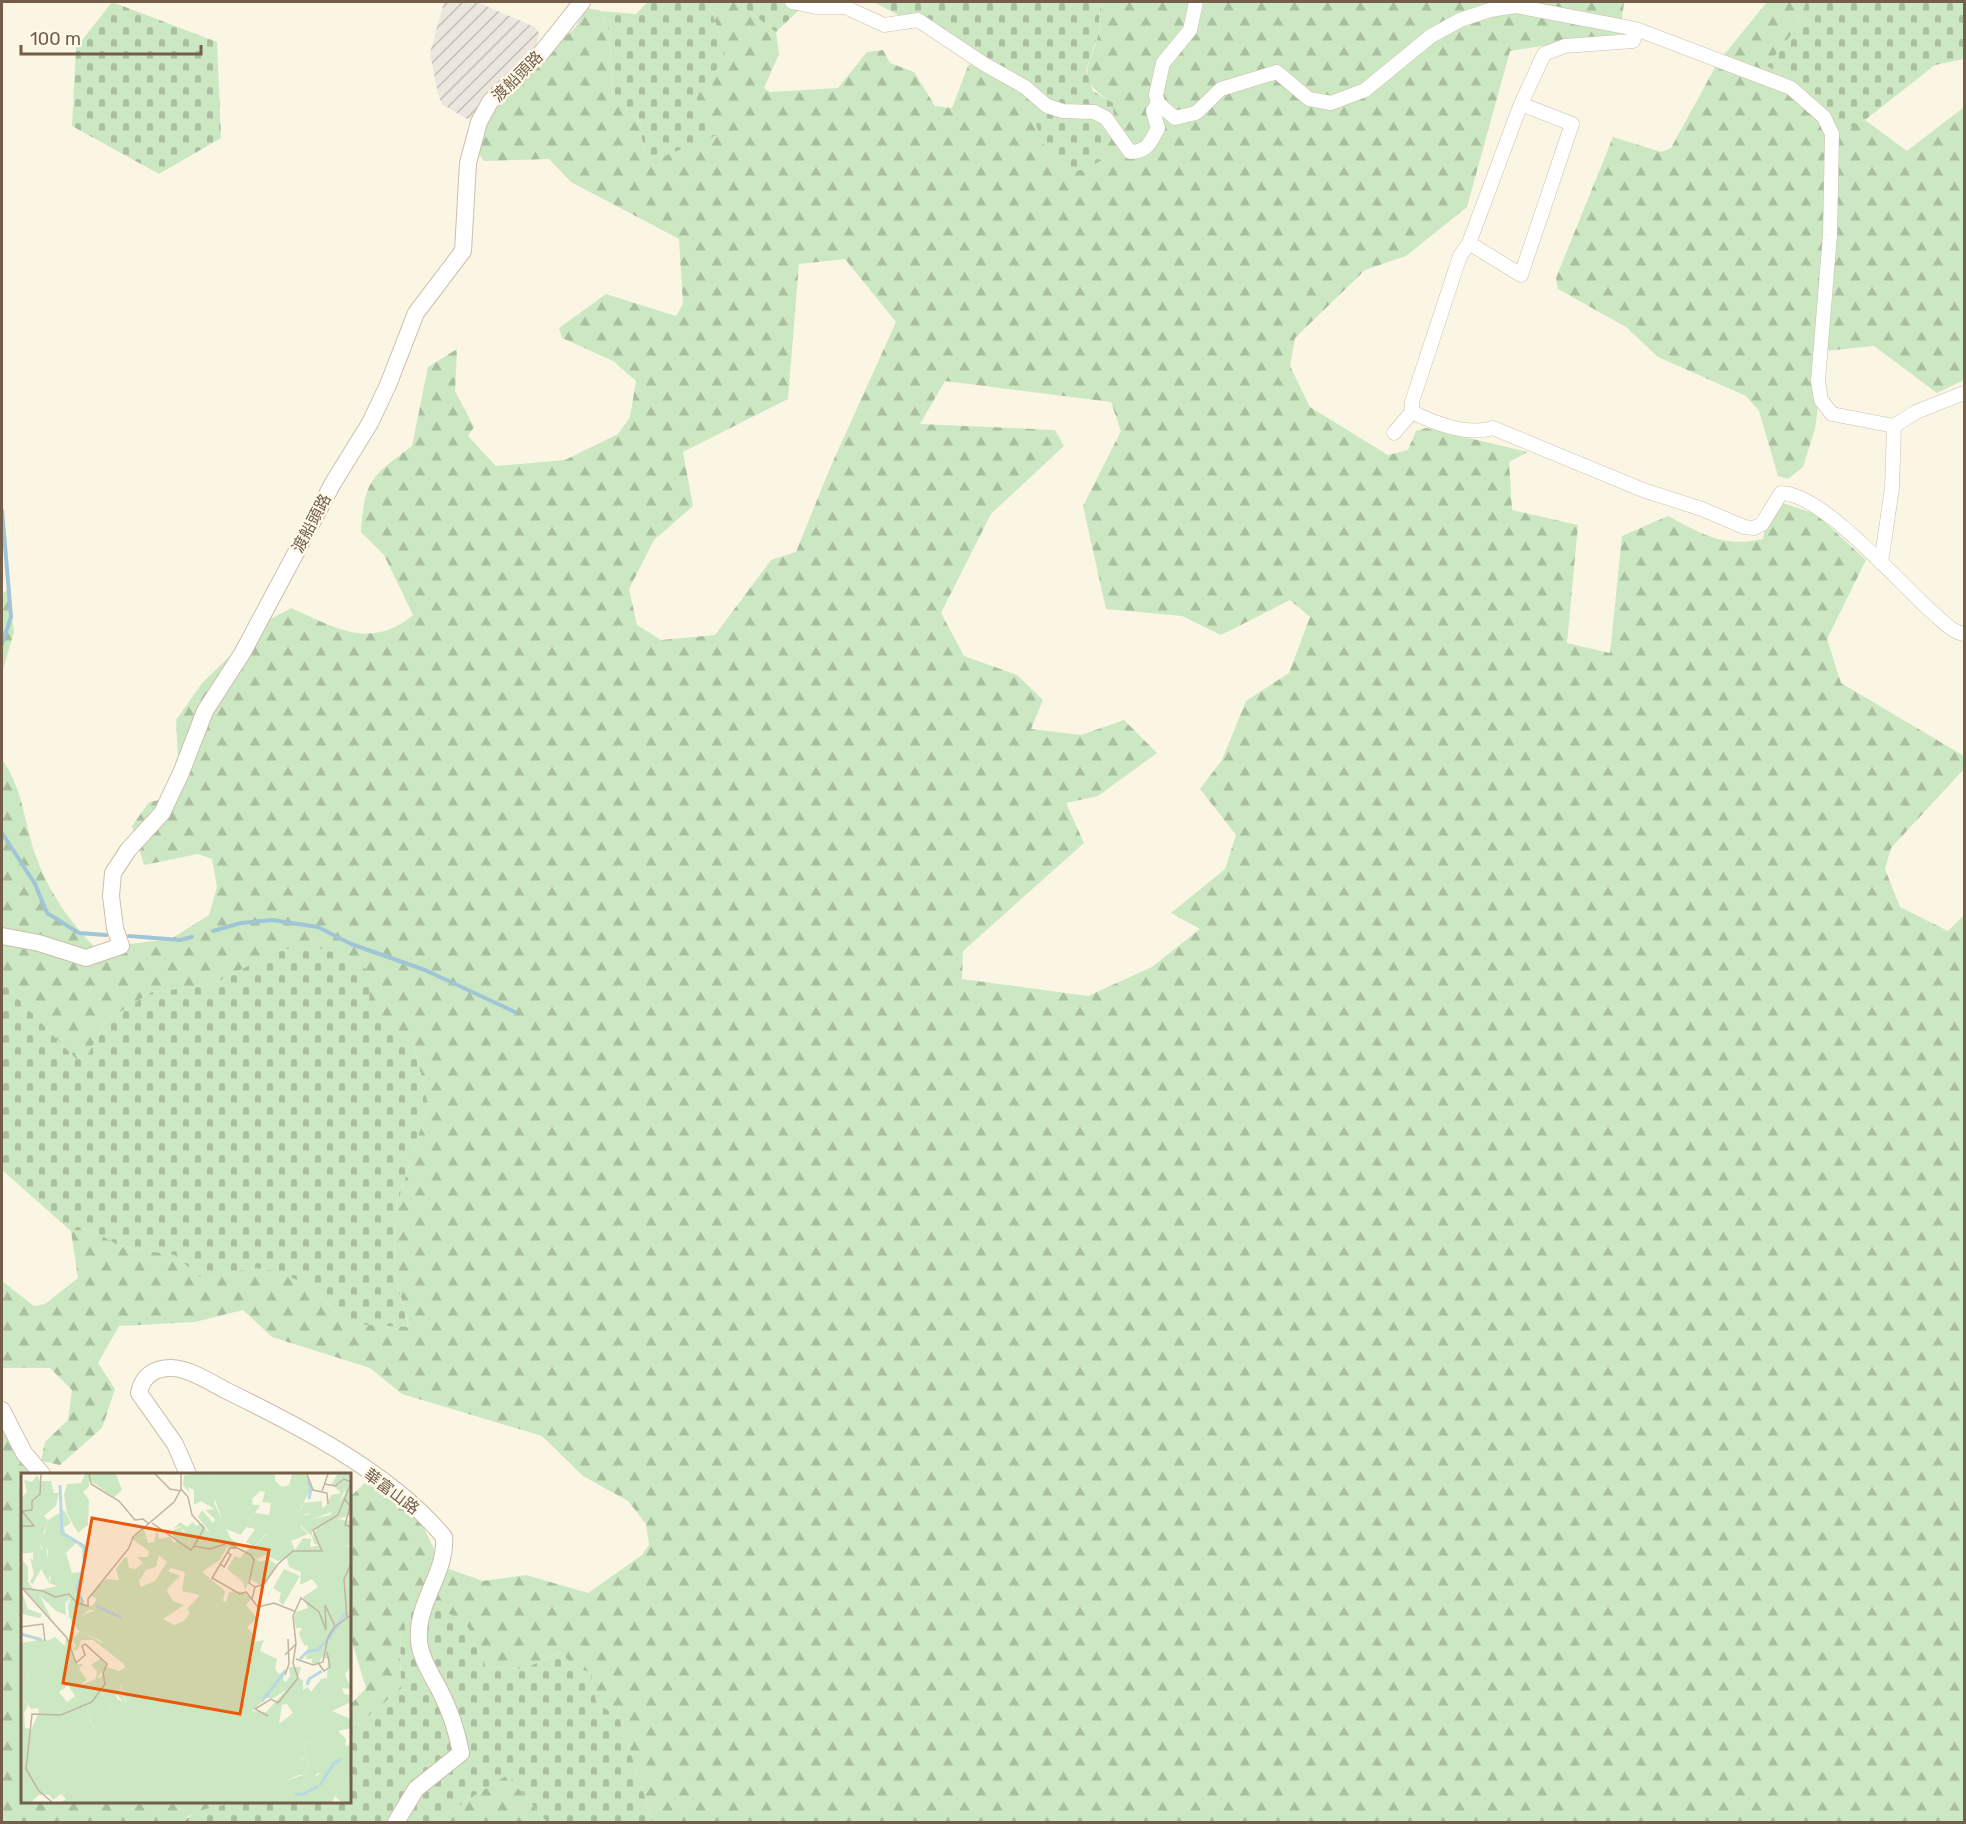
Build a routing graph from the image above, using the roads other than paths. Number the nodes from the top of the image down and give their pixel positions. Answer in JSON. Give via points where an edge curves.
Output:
{"nodes":[{"id":1,"x":582,"y":2,"type":"edge"},
{"id":2,"x":792,"y":2,"type":"edge"},
{"id":3,"x":1196,"y":2,"type":"edge"},
{"id":4,"x":1636,"y":29,"type":"junction"},
{"id":5,"x":1158,"y":103,"type":"junction"},
{"id":6,"x":1521,"y":104,"type":"junction"},
{"id":7,"x":1469,"y":243,"type":"junction"},
{"id":8,"x":1965,"y":393,"type":"edge"},
{"id":9,"x":1412,"y":412,"type":"junction"},
{"id":10,"x":1894,"y":426,"type":"junction"},
{"id":11,"x":1394,"y":433,"type":"dead end"},
{"id":12,"x":1881,"y":563,"type":"junction"},
{"id":13,"x":1965,"y":634,"type":"edge"},
{"id":14,"x":2,"y":936,"type":"edge"},
{"id":15,"x":2,"y":1410,"type":"edge"},
{"id":16,"x":41,"y":1473,"type":"edge"},
{"id":17,"x":188,"y":1473,"type":"edge"},
{"id":18,"x":396,"y":1822,"type":"edge"}],
"edges":[{"from":1,"to":14,"type":"street","name":"渡船頭路","via":[[542,52],[490,102],[479,122],[468,163],[463,251],[416,314],[370,423],[333,483],[243,652],[205,711],[162,813],[113,873],[111,896],[121,946],[86,958]]},
{"from":2,"to":5,"type":"street","via":[[845,7],[884,25],[918,20],[1025,87],[1047,106],[1094,112],[1106,118],[1130,152],[1148,147],[1158,128],[1153,111]]},
{"from":3,"to":5,"type":"street","via":[[1190,30],[1163,63]]},
{"from":4,"to":5,"type":"street","via":[[1516,6],[1490,10],[1431,36],[1365,90],[1331,103],[1310,99],[1277,72],[1221,88],[1196,113],[1186,117],[1175,118]]},
{"from":4,"to":6,"type":"street","via":[[1633,41],[1564,46],[1544,54]]},
{"from":4,"to":10,"type":"street","via":[[1791,88],[1824,117],[1832,135],[1830,235],[1818,381],[1821,400],[1832,414]]},
{"from":6,"to":7,"type":"street"},
{"from":6,"to":7,"type":"street","via":[[1572,123],[1521,275]]},
{"from":7,"to":9,"type":"street","via":[[1461,256]]},
{"from":8,"to":10,"type":"street","via":[[1916,412]]},
{"from":9,"to":11,"type":"street"},
{"from":9,"to":12,"type":"street","via":[[1429,421],[1477,433],[1493,428],[1744,527],[1762,524],[1781,493],[1798,495],[1848,530]]},
{"from":10,"to":12,"type":"street","via":[[1892,488]]},
{"from":12,"to":13,"type":"street","via":[[1948,626]]},
{"from":15,"to":16,"type":"street","via":[[24,1453]]},
{"from":17,"to":18,"type":"street","name":"華富山路","via":[[175,1444],[139,1393],[141,1382],[149,1373],[171,1367],[270,1412],[351,1460],[407,1499],[444,1537],[446,1553],[421,1613],[418,1640],[457,1733],[461,1753],[416,1789]]}]}
